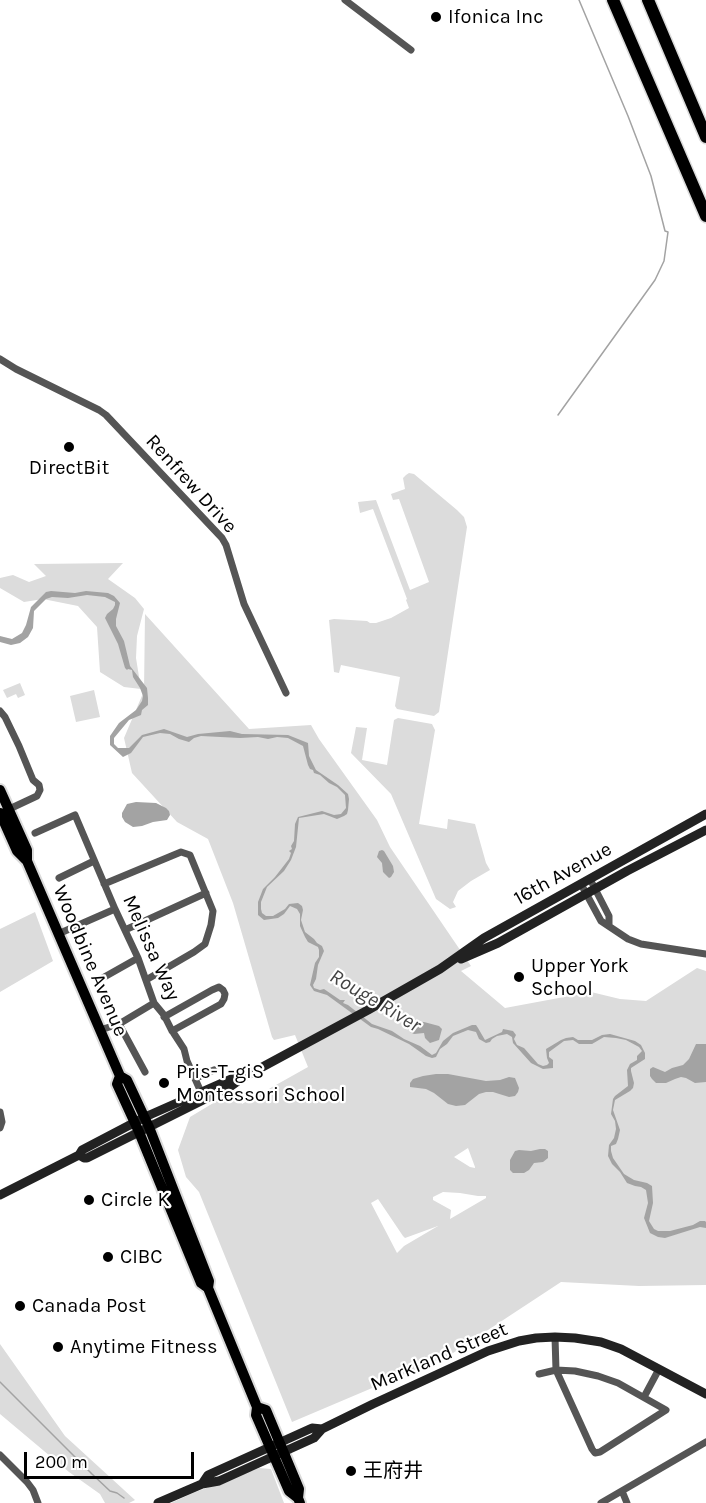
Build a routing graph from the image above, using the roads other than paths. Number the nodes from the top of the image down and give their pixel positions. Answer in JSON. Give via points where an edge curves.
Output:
{"nodes":[{"id":1,"x":345,"y":0,"type":"edge"},
{"id":2,"x":613,"y":0,"type":"edge"},
{"id":3,"x":648,"y":0,"type":"edge"},
{"id":4,"x":411,"y":50,"type":"dead end"},
{"id":5,"x":706,"y":137,"type":"edge"},
{"id":6,"x":706,"y":216,"type":"edge"},
{"id":7,"x":0,"y":359,"type":"edge"},
{"id":8,"x":286,"y":693,"type":"dead end"},
{"id":9,"x":0,"y":711,"type":"edge"},
{"id":10,"x":0,"y":790,"type":"edge"},
{"id":11,"x":3,"y":812,"type":"edge"},
{"id":12,"x":706,"y":814,"type":"edge"},
{"id":13,"x":706,"y":830,"type":"edge"},
{"id":14,"x":35,"y":832,"type":"dead end"},
{"id":15,"x":94,"y":861,"type":"junction"},
{"id":16,"x":59,"y":878,"type":"dead end"},
{"id":17,"x":586,"y":882,"type":"junction"},
{"id":18,"x":104,"y":884,"type":"junction"},
{"id":19,"x":591,"y":891,"type":"junction"},
{"id":20,"x":206,"y":893,"type":"junction"},
{"id":21,"x":115,"y":909,"type":"junction"},
{"id":22,"x":125,"y":930,"type":"junction"},
{"id":23,"x":58,"y":934,"type":"junction"},
{"id":24,"x":706,"y":954,"type":"edge"},
{"id":25,"x":138,"y":958,"type":"junction"},
{"id":26,"x":440,"y":969,"type":"junction"},
{"id":27,"x":99,"y":980,"type":"dead end"},
{"id":28,"x":147,"y":980,"type":"junction"},
{"id":29,"x":154,"y":1003,"type":"junction"},
{"id":30,"x":164,"y":1017,"type":"junction"},
{"id":31,"x":119,"y":1024,"type":"junction"},
{"id":32,"x":100,"y":1030,"type":"junction"},
{"id":33,"x":172,"y":1031,"type":"junction"},
{"id":34,"x":214,"y":1070,"type":"dead end"},
{"id":35,"x":145,"y":1072,"type":"dead end"},
{"id":36,"x":196,"y":1078,"type":"junction"},
{"id":37,"x":242,"y":1078,"type":"junction"},
{"id":38,"x":201,"y":1092,"type":"junction"},
{"id":39,"x":0,"y":1112,"type":"edge"},
{"id":40,"x":142,"y":1125,"type":"junction"},
{"id":41,"x":0,"y":1128,"type":"edge"},
{"id":42,"x":0,"y":1195,"type":"edge"},
{"id":43,"x":555,"y":1337,"type":"junction"},
{"id":44,"x":659,"y":1369,"type":"junction"},
{"id":45,"x":556,"y":1370,"type":"junction"},
{"id":46,"x":539,"y":1374,"type":"dead end"},
{"id":47,"x":706,"y":1394,"type":"edge"},
{"id":48,"x":644,"y":1397,"type":"junction"},
{"id":49,"x":706,"y":1442,"type":"edge"},
{"id":50,"x":277,"y":1449,"type":"junction"},
{"id":51,"x":1,"y":1458,"type":"edge"},
{"id":52,"x":622,"y":1491,"type":"junction"},
{"id":53,"x":299,"y":1500,"type":"edge"},
{"id":54,"x":38,"y":1503,"type":"edge"},
{"id":55,"x":158,"y":1503,"type":"edge"},
{"id":56,"x":601,"y":1503,"type":"edge"},
{"id":57,"x":627,"y":1503,"type":"edge"}],
"edges":[{"from":1,"to":4,"type":"street"},
{"from":2,"to":6,"type":"highway"},
{"from":3,"to":5,"type":"highway"},
{"from":7,"to":8,"type":"street","name":"Renfrew Drive","via":[[106,415],[222,538],[244,604]]},
{"from":9,"to":11,"type":"street","via":[[40,790],[37,796]]},
{"from":10,"to":11,"type":"main road","name":"Woodbine Avenue"},
{"from":11,"to":23,"type":"main road","name":"Woodbine Avenue","via":[[27,850],[27,861]]},
{"from":12,"to":17,"type":"main road","name":"16th Avenue"},
{"from":13,"to":19,"type":"main road","name":"16th Avenue"},
{"from":14,"to":15,"type":"street","name":"Melissa Way","via":[[75,814]]},
{"from":15,"to":16,"type":"street"},
{"from":15,"to":18,"type":"street","name":"Melissa Way"},
{"from":17,"to":19,"type":"street"},
{"from":17,"to":26,"type":"main road","name":"16th Avenue","via":[[484,938]]},
{"from":18,"to":20,"type":"street","via":[[181,852],[190,855]]},
{"from":18,"to":21,"type":"street","name":"Melissa Way"},
{"from":19,"to":24,"type":"street","via":[[601,921],[628,939]]},
{"from":19,"to":26,"type":"main road","name":"16th Avenue","via":[[498,943]]},
{"from":20,"to":22,"type":"street"},
{"from":20,"to":28,"type":"street","via":[[213,912],[205,944]]},
{"from":21,"to":22,"type":"street","name":"Melissa Way"},
{"from":21,"to":23,"type":"street"},
{"from":22,"to":25,"type":"street","name":"Melissa Way"},
{"from":23,"to":32,"type":"main road","name":"Woodbine Avenue"},
{"from":25,"to":27,"type":"street"},
{"from":25,"to":28,"type":"street","name":"Melissa Way"},
{"from":26,"to":37,"type":"main road","name":"16th Avenue"},
{"from":28,"to":29,"type":"street","name":"Melissa Way"},
{"from":29,"to":30,"type":"street","name":"Melissa Way"},
{"from":29,"to":31,"type":"street"},
{"from":30,"to":33,"type":"street","name":"Melissa Way"},
{"from":30,"to":33,"type":"street","via":[[212,990],[223,990],[221,1004]]},
{"from":31,"to":32,"type":"street"},
{"from":31,"to":35,"type":"street"},
{"from":32,"to":40,"type":"main road","name":"Woodbine Avenue","via":[[120,1076],[117,1084]]},
{"from":33,"to":36,"type":"street","name":"Melissa Way"},
{"from":34,"to":36,"type":"street"},
{"from":36,"to":38,"type":"street","name":"Melissa Way"},
{"from":37,"to":38,"type":"main road","name":"16th Avenue"},
{"from":37,"to":40,"type":"main road","name":"16th Avenue"},
{"from":38,"to":40,"type":"main road","name":"16th Avenue"},
{"from":39,"to":41,"type":"street"},
{"from":40,"to":42,"type":"main road","name":"16th Avenue","via":[[82,1150]]},
{"from":40,"to":50,"type":"main road","name":"Woodbine Avenue","via":[[209,1281],[208,1288],[257,1407],[256,1415]]},
{"from":43,"to":44,"type":"main road","name":"Markland Street","via":[[601,1342]]},
{"from":43,"to":45,"type":"street"},
{"from":43,"to":50,"type":"main road","name":"Markland Street","via":[[519,1341],[488,1351],[322,1429],[314,1438]]},
{"from":44,"to":47,"type":"main road","name":"Markland Street"},
{"from":44,"to":48,"type":"street"},
{"from":45,"to":46,"type":"street"},
{"from":45,"to":48,"type":"street","via":[[598,1376]]},
{"from":45,"to":48,"type":"street","via":[[595,1453],[666,1410]]},
{"from":49,"to":52,"type":"street"},
{"from":50,"to":53,"type":"main road","name":"Woodbine Avenue","via":[[299,1489]]},
{"from":50,"to":55,"type":"main road","name":"Markland Street","via":[[208,1475],[202,1484]]},
{"from":51,"to":54,"type":"street","via":[[27,1482]]},
{"from":52,"to":56,"type":"street"},
{"from":52,"to":57,"type":"street"}]}
